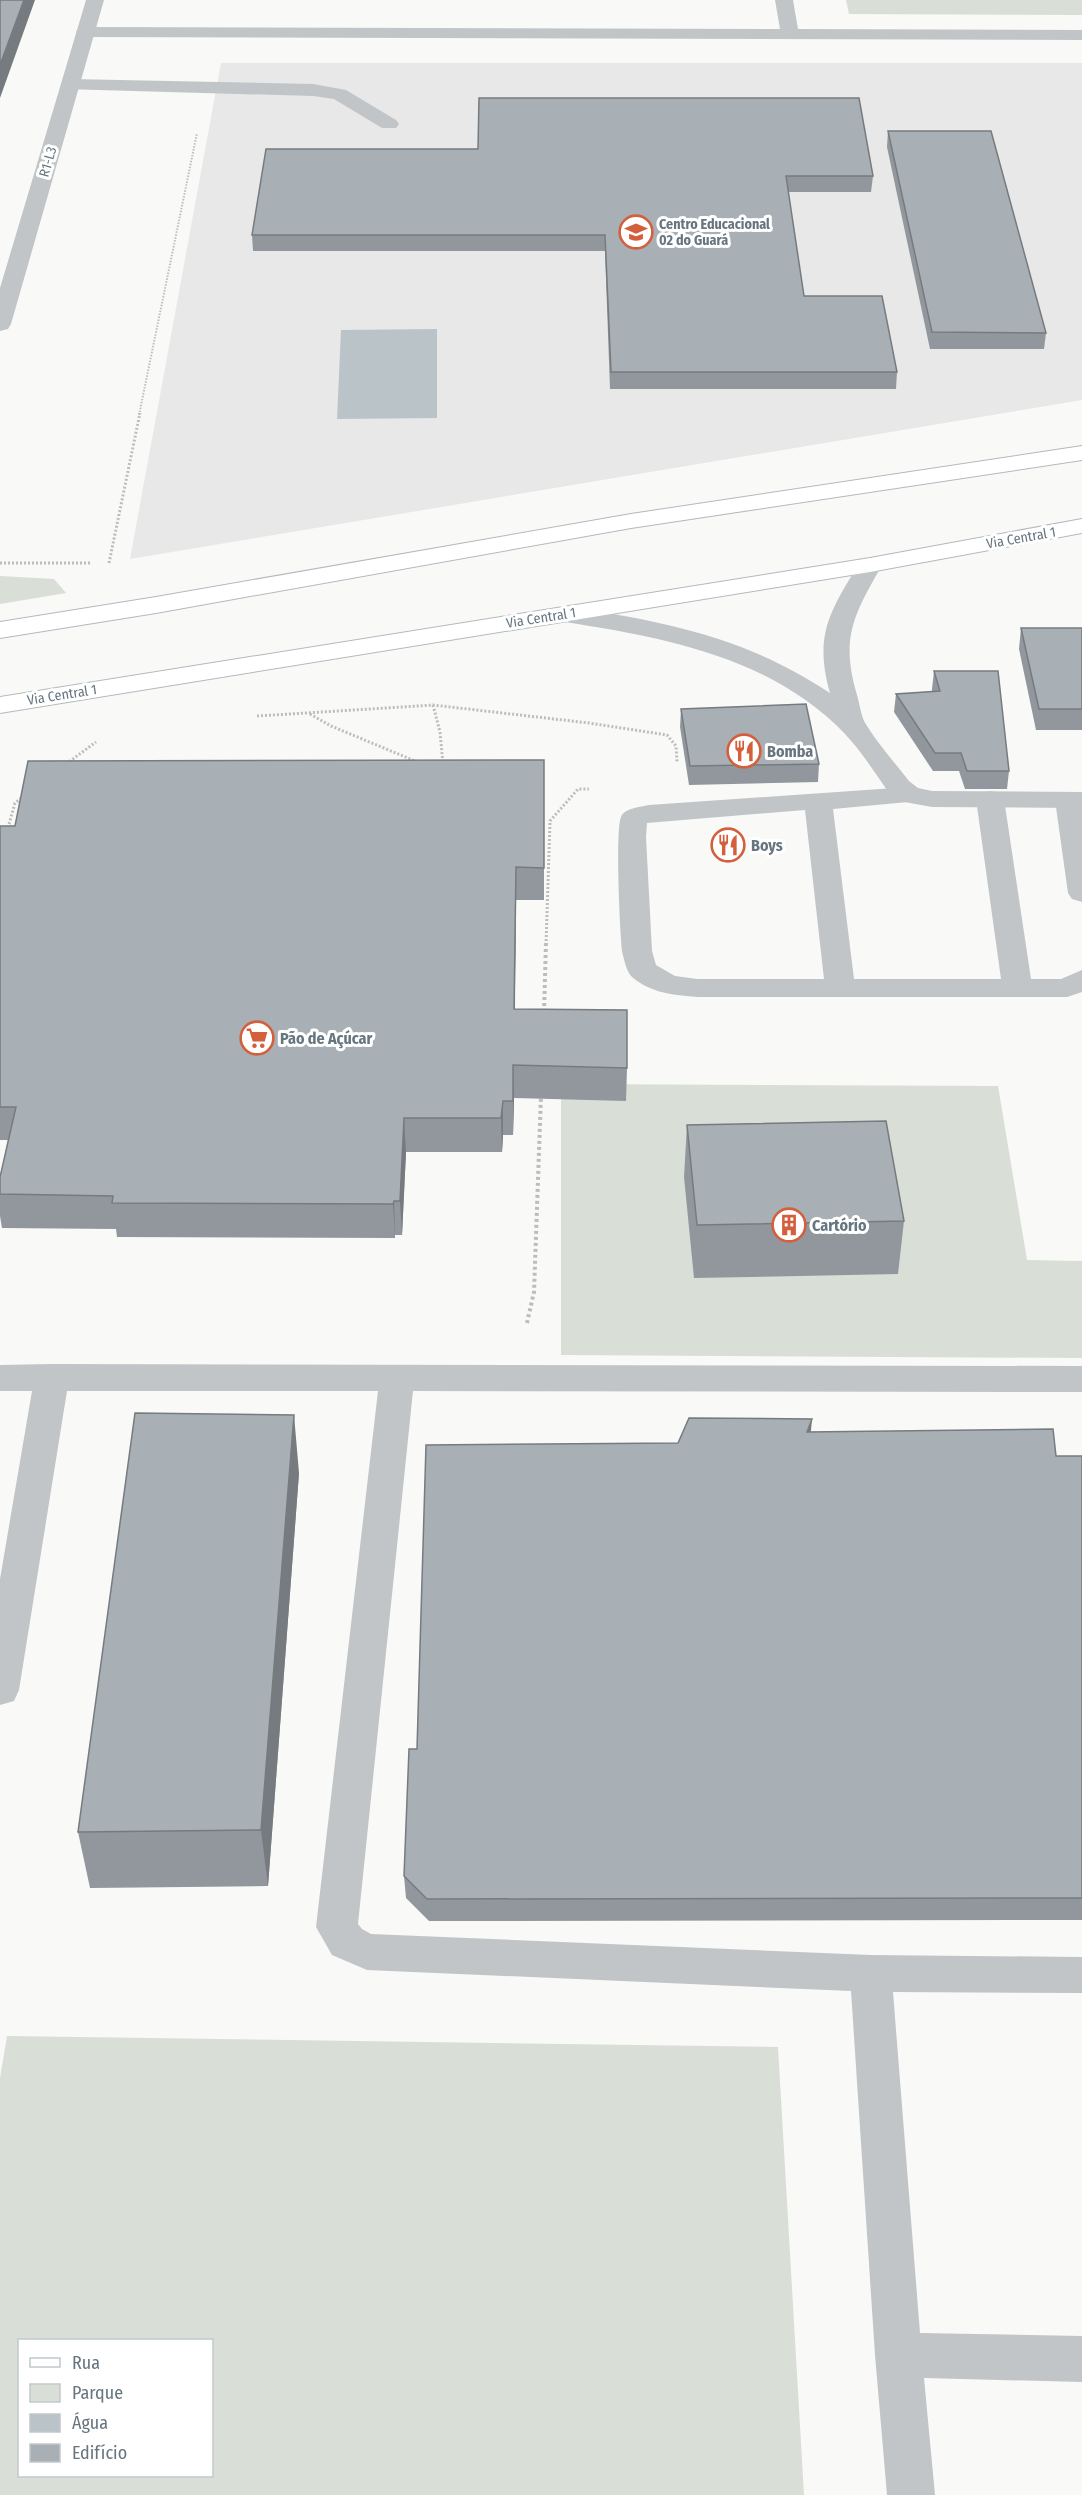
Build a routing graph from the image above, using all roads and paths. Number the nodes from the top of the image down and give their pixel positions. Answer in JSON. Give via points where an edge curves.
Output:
{"nodes":[{"id":1,"x":95,"y":0,"type":"edge"},
{"id":2,"x":784,"y":0,"type":"edge"},
{"id":3,"x":85,"y":32,"type":"junction"},
{"id":4,"x":790,"y":32,"type":"junction"},
{"id":5,"x":1082,"y":35,"type":"edge"},
{"id":6,"x":70,"y":85,"type":"junction"},
{"id":7,"x":207,"y":86,"type":"junction"},
{"id":8,"x":389,"y":124,"type":"dead end"},
{"id":9,"x":0,"y":324,"type":"edge"},
{"id":10,"x":1082,"y":453,"type":"edge"},
{"id":11,"x":1082,"y":526,"type":"edge"},
{"id":12,"x":109,"y":563,"type":"dead end"},
{"id":13,"x":870,"y":566,"type":"junction"},
{"id":14,"x":565,"y":614,"type":"junction"},
{"id":15,"x":0,"y":630,"type":"edge"},
{"id":16,"x":0,"y":705,"type":"edge"},
{"id":17,"x":433,"y":705,"type":"junction"},
{"id":18,"x":309,"y":713,"type":"junction"},
{"id":19,"x":251,"y":717,"type":"dead end"},
{"id":20,"x":853,"y":727,"type":"junction"},
{"id":21,"x":106,"y":739,"type":"dead end"},
{"id":22,"x":425,"y":765,"type":"edge"},
{"id":23,"x":436,"y":768,"type":"edge"},
{"id":24,"x":678,"y":768,"type":"dead end"},
{"id":25,"x":59,"y":769,"type":"edge"},
{"id":26,"x":33,"y":789,"type":"edge"},
{"id":27,"x":598,"y":789,"type":"dead end"},
{"id":28,"x":909,"y":795,"type":"junction"},
{"id":29,"x":990,"y":799,"type":"junction"},
{"id":30,"x":1075,"y":800,"type":"edge"},
{"id":31,"x":818,"y":801,"type":"junction"},
{"id":32,"x":6,"y":836,"type":"edge"},
{"id":33,"x":1082,"y":893,"type":"edge"},
{"id":34,"x":1082,"y":979,"type":"edge"},
{"id":35,"x":840,"y":988,"type":"junction"},
{"id":36,"x":1017,"y":988,"type":"junction"},
{"id":37,"x":543,"y":1021,"type":"edge"},
{"id":38,"x":541,"y":1092,"type":"edge"},
{"id":39,"x":526,"y":1326,"type":"dead end"},
{"id":40,"x":52,"y":1377,"type":"junction"},
{"id":41,"x":397,"y":1377,"type":"junction"},
{"id":42,"x":0,"y":1378,"type":"edge"},
{"id":43,"x":1082,"y":1379,"type":"edge"},
{"id":44,"x":0,"y":1690,"type":"edge"},
{"id":45,"x":871,"y":1973,"type":"junction"},
{"id":46,"x":1082,"y":1975,"type":"edge"},
{"id":47,"x":898,"y":2355,"type":"junction"},
{"id":48,"x":1082,"y":2359,"type":"edge"},
{"id":49,"x":911,"y":2495,"type":"edge"}],
"edges":[{"from":1,"to":3,"type":"street","name":"R1-L3"},
{"from":2,"to":4,"type":"street"},
{"from":3,"to":4,"type":"street"},
{"from":3,"to":6,"type":"street","name":"R1-L3"},
{"from":4,"to":5,"type":"street"},
{"from":6,"to":7,"type":"street"},
{"from":6,"to":9,"type":"street","name":"R1-L3"},
{"from":7,"to":8,"type":"street","via":[[339,94]]},
{"from":7,"to":12,"type":"path"},
{"from":10,"to":15,"type":"main road","via":[[631,521]]},
{"from":11,"to":13,"type":"main road","name":"Via Central 1"},
{"from":13,"to":14,"type":"main road","name":"Via Central 1"},
{"from":13,"to":20,"type":"street","via":[[845,609],[835,646],[836,668]]},
{"from":14,"to":16,"type":"main road","name":"Via Central 1"},
{"from":14,"to":20,"type":"street","via":[[731,649],[806,687]]},
{"from":17,"to":18,"type":"path"},
{"from":17,"to":23,"type":"path","via":[[443,765]]},
{"from":17,"to":24,"type":"path","via":[[667,735],[676,746]]},
{"from":18,"to":19,"type":"path"},
{"from":18,"to":22,"type":"path"},
{"from":20,"to":28,"type":"street","via":[[899,788]]},
{"from":21,"to":25,"type":"path","via":[[95,742]]},
{"from":26,"to":32,"type":"path","via":[[15,803]]},
{"from":27,"to":37,"type":"path","via":[[578,789],[550,820]]},
{"from":28,"to":29,"type":"street"},
{"from":28,"to":31,"type":"street"},
{"from":29,"to":30,"type":"street"},
{"from":29,"to":36,"type":"street"},
{"from":30,"to":33,"type":"street"},
{"from":31,"to":35,"type":"street"},
{"from":31,"to":35,"type":"street","via":[[649,813],[634,818],[637,951],[642,970],[668,985]]},
{"from":34,"to":36,"type":"street","via":[[1067,988]]},
{"from":35,"to":36,"type":"street"},
{"from":38,"to":39,"type":"path","via":[[534,1292]]},
{"from":40,"to":41,"type":"street"},
{"from":40,"to":42,"type":"street"},
{"from":40,"to":44,"type":"street"},
{"from":41,"to":43,"type":"street"},
{"from":41,"to":45,"type":"street","via":[[336,1927],[347,1942],[368,1952]]},
{"from":45,"to":46,"type":"street"},
{"from":45,"to":47,"type":"street"},
{"from":47,"to":48,"type":"street"},
{"from":47,"to":49,"type":"street"}]}
